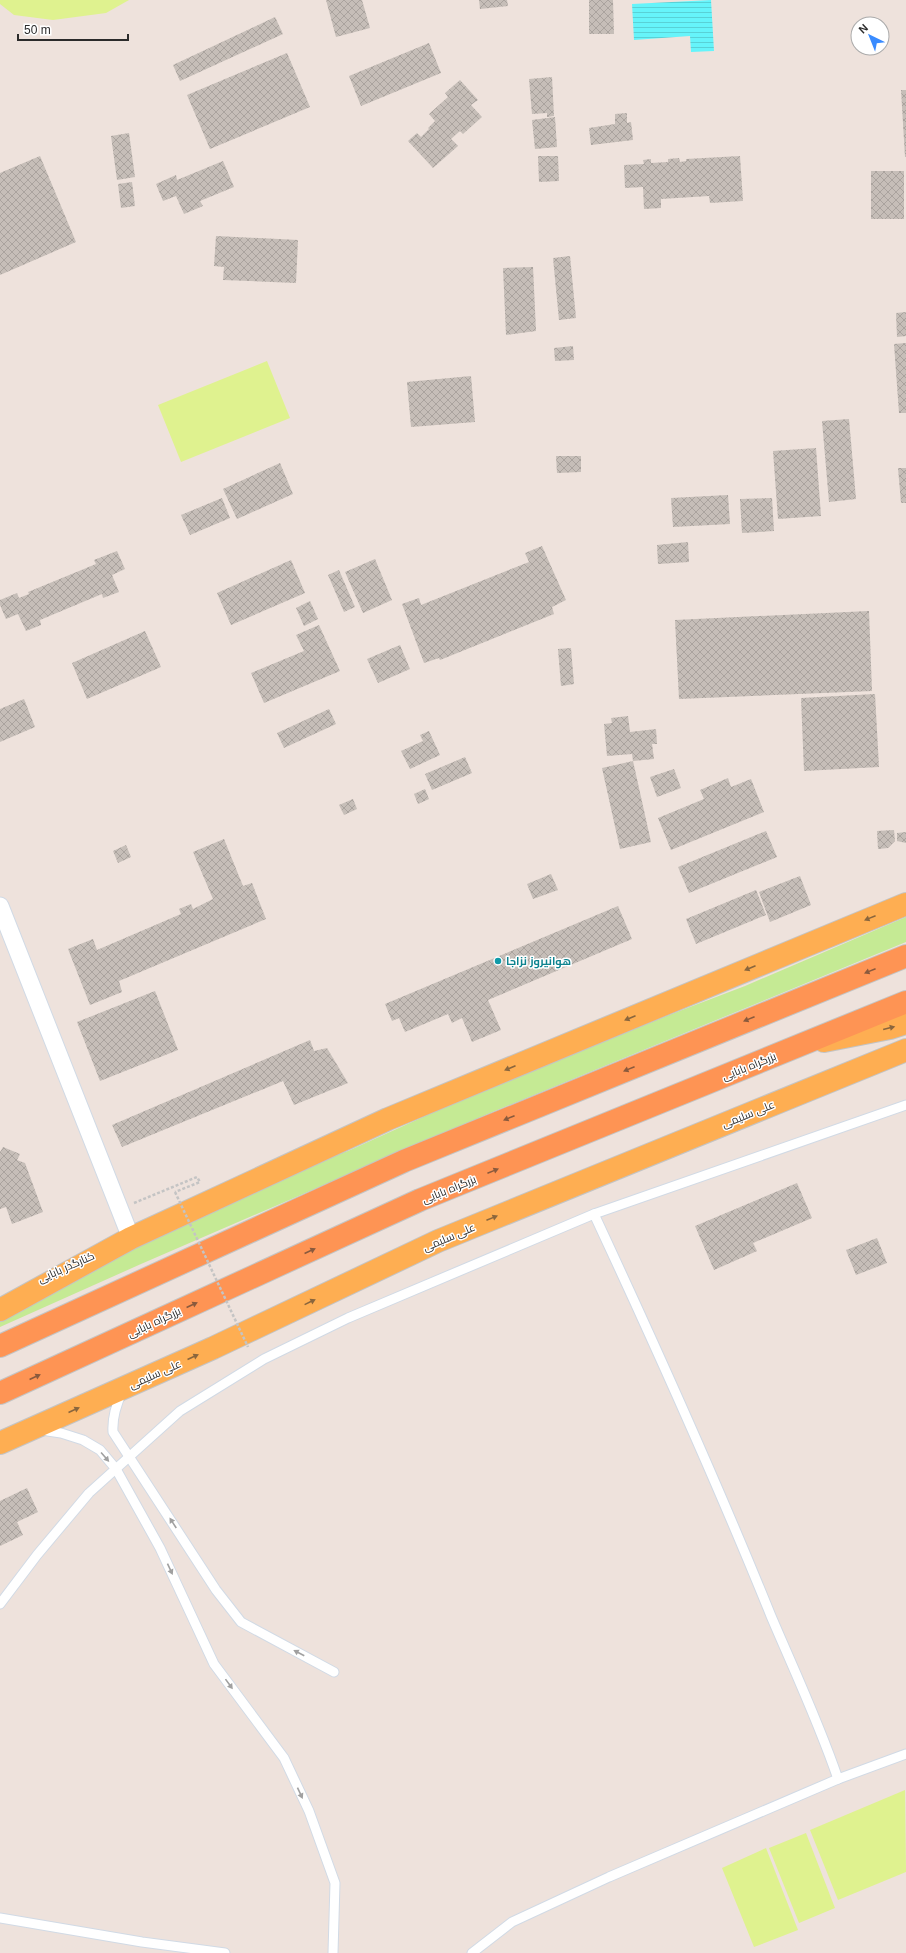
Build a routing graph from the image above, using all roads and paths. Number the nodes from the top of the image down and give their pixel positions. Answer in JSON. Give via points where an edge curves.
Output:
{"nodes":[{"id":1,"x":906,"y":904,"type":"edge"},
{"id":2,"x":0,"y":906,"type":"edge"},
{"id":3,"x":906,"y":956,"type":"edge"},
{"id":4,"x":906,"y":1002,"type":"edge"},
{"id":5,"x":906,"y":1023,"type":"edge"},
{"id":6,"x":796,"y":1047,"type":"junction"},
{"id":7,"x":906,"y":1050,"type":"edge"},
{"id":8,"x":906,"y":1105,"type":"edge"},
{"id":9,"x":120,"y":1209,"type":"junction"},
{"id":10,"x":594,"y":1214,"type":"junction"},
{"id":11,"x":131,"y":1238,"type":"junction"},
{"id":12,"x":0,"y":1296,"type":"edge"},
{"id":13,"x":0,"y":1310,"type":"edge"},
{"id":14,"x":0,"y":1346,"type":"edge"},
{"id":15,"x":248,"y":1347,"type":"dead end"},
{"id":16,"x":124,"y":1388,"type":"junction"},
{"id":17,"x":0,"y":1393,"type":"edge"},
{"id":18,"x":32,"y":1429,"type":"junction"},
{"id":19,"x":0,"y":1443,"type":"edge"},
{"id":20,"x":129,"y":1458,"type":"junction"},
{"id":21,"x":116,"y":1469,"type":"junction"},
{"id":22,"x":0,"y":1604,"type":"edge"},
{"id":23,"x":334,"y":1672,"type":"dead end"},
{"id":24,"x":906,"y":1754,"type":"edge"},
{"id":25,"x":838,"y":1779,"type":"junction"},
{"id":26,"x":0,"y":1918,"type":"edge"},
{"id":27,"x":225,"y":1953,"type":"edge"},
{"id":28,"x":333,"y":1953,"type":"edge"},
{"id":29,"x":472,"y":1953,"type":"edge"}],
"edges":[{"from":1,"to":11,"type":"main road","one_way":true,"via":[[388,1119]]},
{"from":2,"to":9,"type":"street"},
{"from":3,"to":14,"type":"highway","one_way":true,"via":[[404,1161]]},
{"from":4,"to":6,"type":"highway","name":"بزرگراه بابایی"},
{"from":6,"to":5,"type":"main road","one_way":true},
{"from":17,"to":6,"type":"highway","name":"بزرگراه بابایی","one_way":true,"via":[[420,1200]]},
{"from":16,"to":7,"type":"main road","name":"علی سلیمی","one_way":true,"via":[[438,1241]]},
{"from":8,"to":10,"type":"lane"},
{"from":9,"to":11,"type":"street"},
{"from":9,"to":15,"type":"path","bridge":true,"via":[[197,1177],[200,1182],[175,1192]]},
{"from":10,"to":20,"type":"lane","via":[[348,1318],[264,1359],[180,1411]]},
{"from":10,"to":25,"type":"lane","via":[[725,1503],[813,1711]]},
{"from":11,"to":12,"type":"main road","name":"کنارگذر بابایی"},
{"from":11,"to":13,"type":"main road"},
{"from":18,"to":16,"type":"main road","name":"علی سلیمی","one_way":true},
{"from":16,"to":20,"type":"lane","via":[[114,1412],[113,1432]]},
{"from":18,"to":19,"type":"main road","name":"علی سلیمی"},
{"from":18,"to":21,"type":"lane","one_way":true,"via":[[61,1433],[83,1440],[100,1450]]},
{"from":20,"to":21,"type":"lane"},
{"from":23,"to":20,"type":"lane","one_way":true,"via":[[241,1622],[216,1590]]},
{"from":21,"to":22,"type":"lane","via":[[89,1492]]},
{"from":21,"to":28,"type":"lane","one_way":true,"via":[[160,1548],[214,1664],[284,1758],[309,1811],[335,1884]]},
{"from":24,"to":25,"type":"lane"},
{"from":25,"to":29,"type":"lane","via":[[609,1877],[512,1922]]},
{"from":26,"to":27,"type":"lane"}]}
